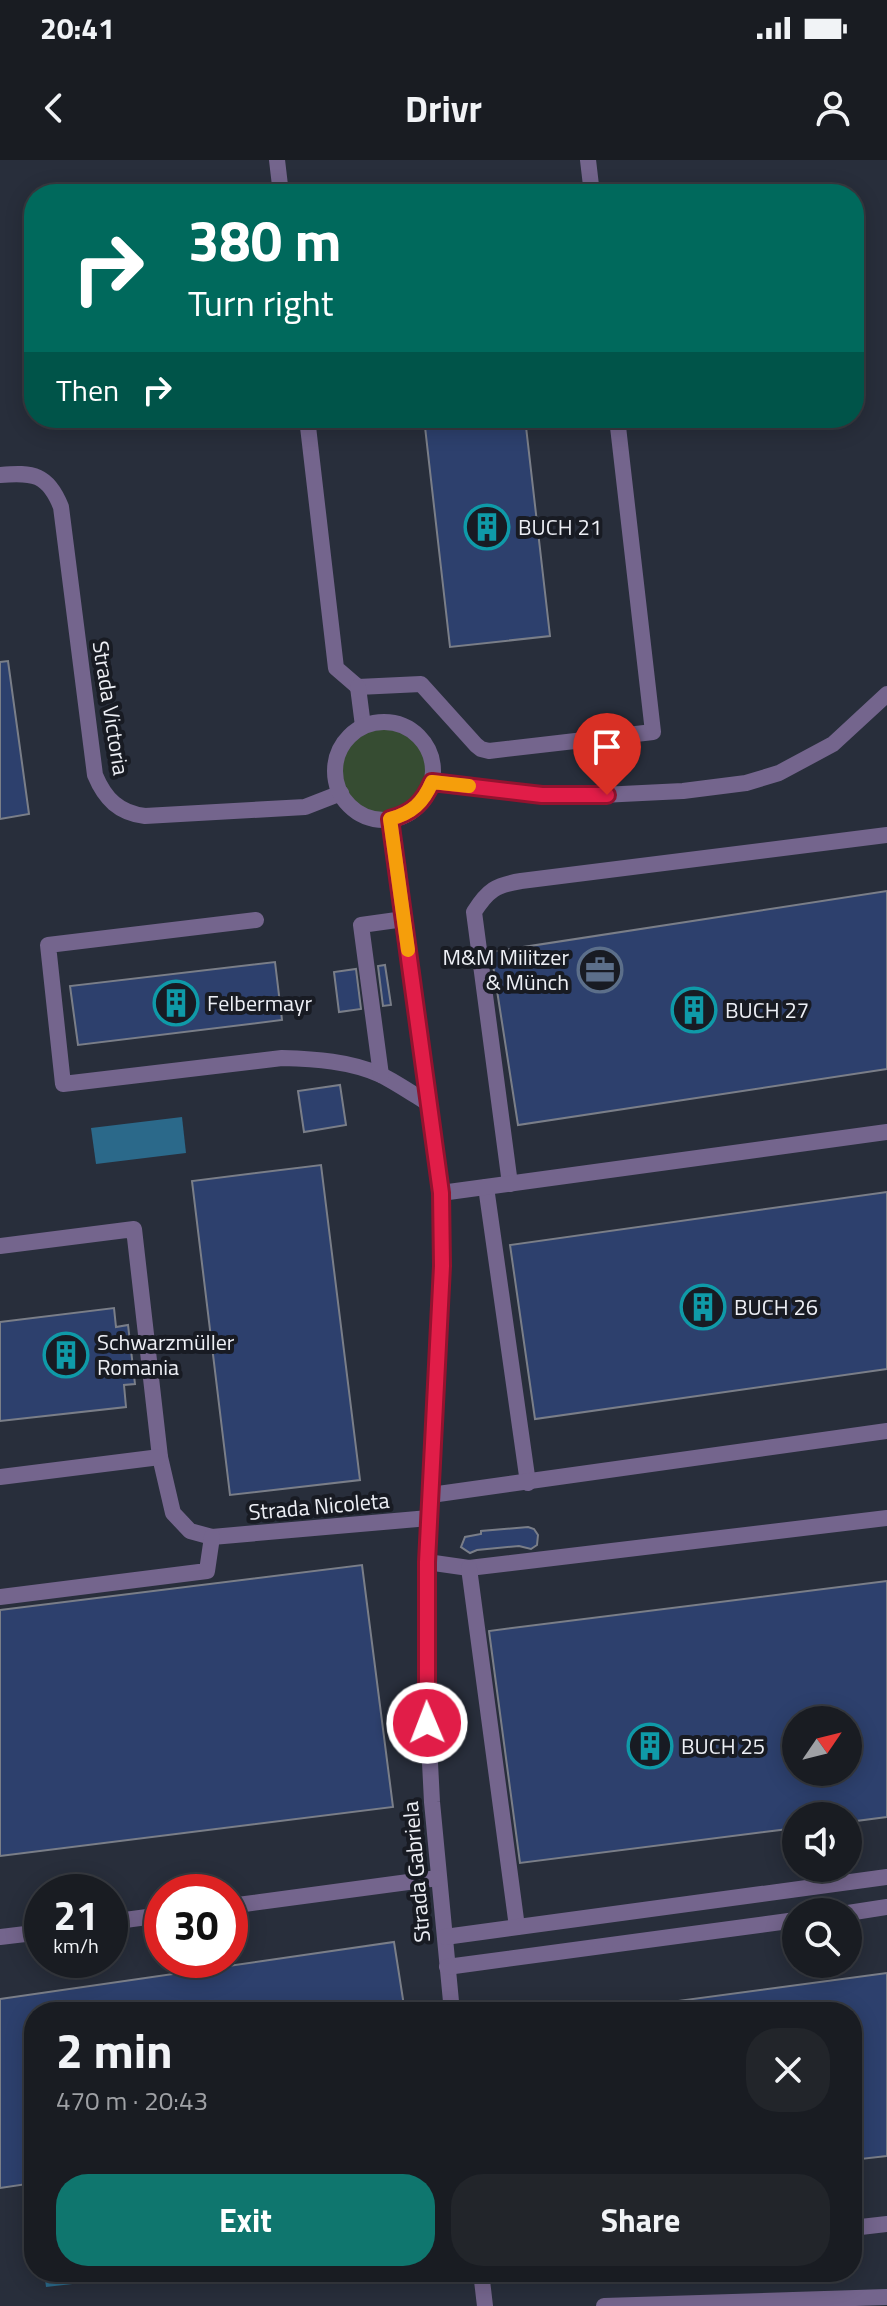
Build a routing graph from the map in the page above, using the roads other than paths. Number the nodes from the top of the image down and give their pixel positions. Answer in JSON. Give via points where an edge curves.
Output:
{"nodes":[{"id":1,"x":277,"y":160,"type":"edge"},
{"id":2,"x":588,"y":160,"type":"edge"},
{"id":3,"x":280,"y":184,"type":"edge"},
{"id":4,"x":591,"y":184,"type":"edge"},
{"id":5,"x":308,"y":428,"type":"edge"},
{"id":6,"x":618,"y":428,"type":"edge"},
{"id":7,"x":0,"y":475,"type":"edge"},
{"id":8,"x":358,"y":687,"type":"junction"},
{"id":9,"x":887,"y":694,"type":"edge"},
{"id":10,"x":363,"y":726,"type":"junction"},
{"id":11,"x":432,"y":782,"type":"junction"},
{"id":12,"x":341,"y":793,"type":"junction"},
{"id":13,"x":390,"y":819,"type":"junction"},
{"id":14,"x":887,"y":835,"type":"edge"},
{"id":15,"x":404,"y":919,"type":"junction"},
{"id":16,"x":256,"y":920,"type":"dead end"},
{"id":17,"x":381,"y":1075,"type":"junction"},
{"id":18,"x":429,"y":1104,"type":"junction"},
{"id":19,"x":887,"y":1132,"type":"edge"},
{"id":20,"x":510,"y":1184,"type":"junction"},
{"id":21,"x":486,"y":1187,"type":"junction"},
{"id":22,"x":441,"y":1193,"type":"junction"},
{"id":23,"x":0,"y":1246,"type":"edge"},
{"id":24,"x":887,"y":1431,"type":"edge"},
{"id":25,"x":160,"y":1457,"type":"junction"},
{"id":26,"x":0,"y":1477,"type":"edge"},
{"id":27,"x":528,"y":1483,"type":"junction"},
{"id":28,"x":431,"y":1495,"type":"junction"},
{"id":29,"x":429,"y":1518,"type":"junction"},
{"id":30,"x":887,"y":1518,"type":"edge"},
{"id":31,"x":212,"y":1537,"type":"junction"},
{"id":32,"x":427,"y":1562,"type":"junction"},
{"id":33,"x":469,"y":1568,"type":"junction"},
{"id":34,"x":0,"y":1597,"type":"edge"},
{"id":35,"x":887,"y":1877,"type":"edge"},
{"id":36,"x":438,"y":1878,"type":"junction"},
{"id":37,"x":248,"y":1904,"type":"edge"},
{"id":38,"x":887,"y":1907,"type":"edge"},
{"id":39,"x":862,"y":1911,"type":"edge"},
{"id":40,"x":782,"y":1922,"type":"edge"},
{"id":41,"x":517,"y":1927,"type":"junction"},
{"id":42,"x":24,"y":1934,"type":"edge"},
{"id":43,"x":0,"y":1937,"type":"edge"},
{"id":44,"x":445,"y":1937,"type":"junction"},
{"id":45,"x":447,"y":1967,"type":"junction"},
{"id":46,"x":451,"y":2002,"type":"edge"},
{"id":47,"x":887,"y":2224,"type":"edge"},
{"id":48,"x":862,"y":2227,"type":"edge"},
{"id":49,"x":482,"y":2282,"type":"edge"},
{"id":50,"x":887,"y":2297,"type":"edge"},
{"id":51,"x":485,"y":2306,"type":"edge"},
{"id":52,"x":604,"y":2306,"type":"edge"}],
"edges":[{"from":1,"to":3,"type":"street"},
{"from":2,"to":4,"type":"street"},
{"from":5,"to":8,"type":"street","via":[[335,664]]},
{"from":6,"to":8,"type":"street","via":[[653,732],[481,749],[421,684]]},
{"from":7,"to":12,"type":"street","name":"Strada Victoria","via":[[42,478],[61,507],[95,775],[106,798],[145,816],[305,807]]},
{"from":8,"to":10,"type":"street"},
{"from":9,"to":11,"type":"street","via":[[820,752],[746,783],[581,796]]},
{"from":10,"to":11,"type":"street","via":[[394,723],[421,738],[433,766]]},
{"from":10,"to":12,"type":"street","via":[[343,743],[338,755],[336,781]]},
{"from":11,"to":13,"type":"street","via":[[417,807]]},
{"from":12,"to":13,"type":"street","via":[[357,811]]},
{"from":13,"to":15,"type":"street","name":"Strada Gabriela"},
{"from":14,"to":20,"type":"street","via":[[521,881],[485,894],[474,912]]},
{"from":15,"to":17,"type":"street","via":[[361,925]]},
{"from":15,"to":18,"type":"street","name":"Strada Gabriela"},
{"from":16,"to":17,"type":"street","via":[[48,945],[63,1084],[282,1058],[343,1064]]},
{"from":17,"to":18,"type":"street"},
{"from":18,"to":22,"type":"street","name":"Strada Gabriela"},
{"from":19,"to":20,"type":"street"},
{"from":20,"to":21,"type":"street"},
{"from":21,"to":22,"type":"street"},
{"from":21,"to":27,"type":"street"},
{"from":22,"to":28,"type":"street","name":"Strada Gabriela"},
{"from":23,"to":25,"type":"street","via":[[134,1229]]},
{"from":24,"to":27,"type":"street"},
{"from":25,"to":26,"type":"street"},
{"from":25,"to":31,"type":"street","via":[[173,1513],[190,1531]]},
{"from":27,"to":28,"type":"street"},
{"from":28,"to":29,"type":"street","name":"Strada Gabriela"},
{"from":29,"to":31,"type":"street","name":"Strada Nicoleta"},
{"from":29,"to":32,"type":"street","name":"Strada Gabriela"},
{"from":30,"to":33,"type":"street"},
{"from":31,"to":34,"type":"street","via":[[207,1571]]},
{"from":32,"to":33,"type":"street"},
{"from":32,"to":36,"type":"street","name":"Strada Gabriela","via":[[427,1723]]},
{"from":33,"to":41,"type":"street"},
{"from":35,"to":41,"type":"street"},
{"from":36,"to":37,"type":"street"},
{"from":36,"to":44,"type":"street","name":"Strada Gabriela"},
{"from":38,"to":39,"type":"street"},
{"from":40,"to":45,"type":"street"},
{"from":41,"to":44,"type":"street"},
{"from":42,"to":43,"type":"street"},
{"from":44,"to":45,"type":"street","name":"Strada Gabriela"},
{"from":45,"to":46,"type":"street","name":"Strada Gabriela"},
{"from":47,"to":48,"type":"street"},
{"from":49,"to":51,"type":"street"},
{"from":50,"to":52,"type":"street"}]}
